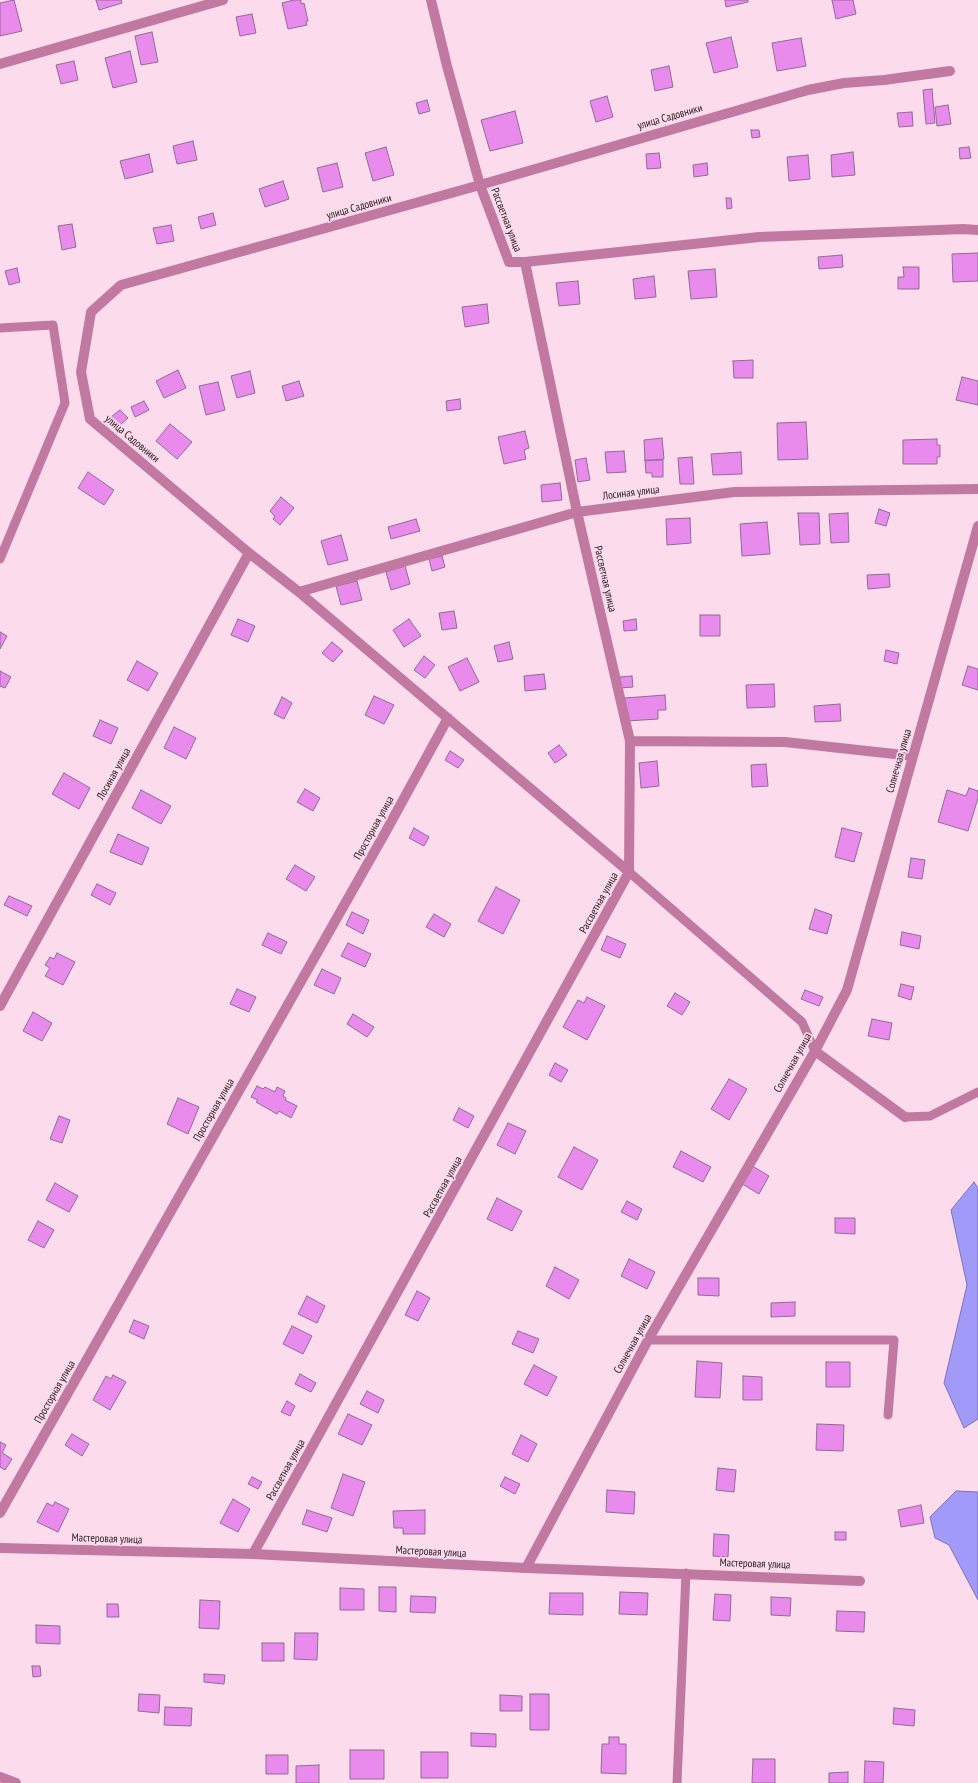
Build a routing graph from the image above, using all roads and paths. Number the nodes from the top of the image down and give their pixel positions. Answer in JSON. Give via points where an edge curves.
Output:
{"nodes":[{"id":1,"x":223,"y":0,"type":"edge"},
{"id":2,"x":431,"y":0,"type":"edge"},
{"id":3,"x":0,"y":64,"type":"edge"},
{"id":4,"x":950,"y":71,"type":"dead end"},
{"id":5,"x":480,"y":185,"type":"junction"},
{"id":6,"x":978,"y":230,"type":"edge"},
{"id":7,"x":525,"y":262,"type":"junction"},
{"id":8,"x":0,"y":328,"type":"edge"},
{"id":9,"x":978,"y":489,"type":"edge"},
{"id":10,"x":577,"y":512,"type":"junction"},
{"id":11,"x":978,"y":526,"type":"edge"},
{"id":12,"x":249,"y":553,"type":"junction"},
{"id":13,"x":0,"y":559,"type":"edge"},
{"id":14,"x":298,"y":592,"type":"junction"},
{"id":15,"x":448,"y":718,"type":"junction"},
{"id":16,"x":630,"y":741,"type":"junction"},
{"id":17,"x":913,"y":756,"type":"junction"},
{"id":18,"x":629,"y":872,"type":"junction"},
{"id":19,"x":0,"y":1006,"type":"edge"},
{"id":20,"x":815,"y":1051,"type":"junction"},
{"id":21,"x":978,"y":1092,"type":"edge"},
{"id":22,"x":905,"y":1117,"type":"joint"},
{"id":23,"x":648,"y":1340,"type":"junction"},
{"id":24,"x":888,"y":1415,"type":"dead end"},
{"id":25,"x":0,"y":1513,"type":"edge"},
{"id":26,"x":0,"y":1548,"type":"edge"},
{"id":27,"x":253,"y":1554,"type":"junction"},
{"id":28,"x":526,"y":1568,"type":"junction"},
{"id":29,"x":686,"y":1573,"type":"junction"},
{"id":30,"x":860,"y":1580,"type":"dead end"},
{"id":31,"x":0,"y":1777,"type":"edge"},
{"id":32,"x":16,"y":1783,"type":"edge"},
{"id":33,"x":677,"y":1783,"type":"edge"}],
"edges":[{"from":1,"to":3,"type":"street"},
{"from":2,"to":5,"type":"street"},
{"from":4,"to":5,"type":"street","name":"улица Садовники","via":[[844,83],[808,90]]},
{"from":5,"to":7,"type":"street","name":"Рассветная улица","via":[[509,262]]},
{"from":5,"to":12,"type":"street","name":"улица Садовники","via":[[121,286],[92,312],[81,372],[90,419]]},
{"from":6,"to":7,"type":"street","via":[[759,237]]},
{"from":7,"to":10,"type":"street","name":"Рассветная улица"},
{"from":8,"to":13,"type":"lane","via":[[53,325],[65,403]]},
{"from":9,"to":10,"type":"street","name":"Лосиная улица","via":[[734,492]]},
{"from":10,"to":14,"type":"street","name":"Лосиная улица"},
{"from":10,"to":16,"type":"street","name":"Рассветная улица"},
{"from":11,"to":17,"type":"street","name":"Солнечная улица"},
{"from":12,"to":14,"type":"street","name":"улица Садовники"},
{"from":12,"to":19,"type":"street","name":"Лосиная улица"},
{"from":14,"to":15,"type":"street","name":"улица Садовники"},
{"from":15,"to":18,"type":"street","name":"улица Садовники"},
{"from":15,"to":25,"type":"street","name":"Просторная улица","via":[[382,840]]},
{"from":16,"to":17,"type":"street","via":[[785,742]]},
{"from":16,"to":18,"type":"street","name":"Рассветная улица"},
{"from":17,"to":20,"type":"street","name":"Солнечная улица","via":[[847,990]]},
{"from":18,"to":20,"type":"lane","via":[[802,1022]]},
{"from":18,"to":27,"type":"street","name":"Рассветная улица"},
{"from":20,"to":22,"type":"street"},
{"from":20,"to":23,"type":"street","name":"Солнечная улица"},
{"from":21,"to":22,"type":"lane","via":[[930,1116]]},
{"from":23,"to":24,"type":"lane","via":[[894,1340]]},
{"from":23,"to":28,"type":"street","name":"Солнечная улица"},
{"from":26,"to":27,"type":"street","name":"Мастеровая улица"},
{"from":27,"to":28,"type":"street","name":"Мастеровая улица"},
{"from":28,"to":29,"type":"street","name":"Мастеровая улица"},
{"from":29,"to":30,"type":"street","name":"Мастеровая улица"},
{"from":29,"to":33,"type":"lane"},
{"from":31,"to":32,"type":"street"}]}
